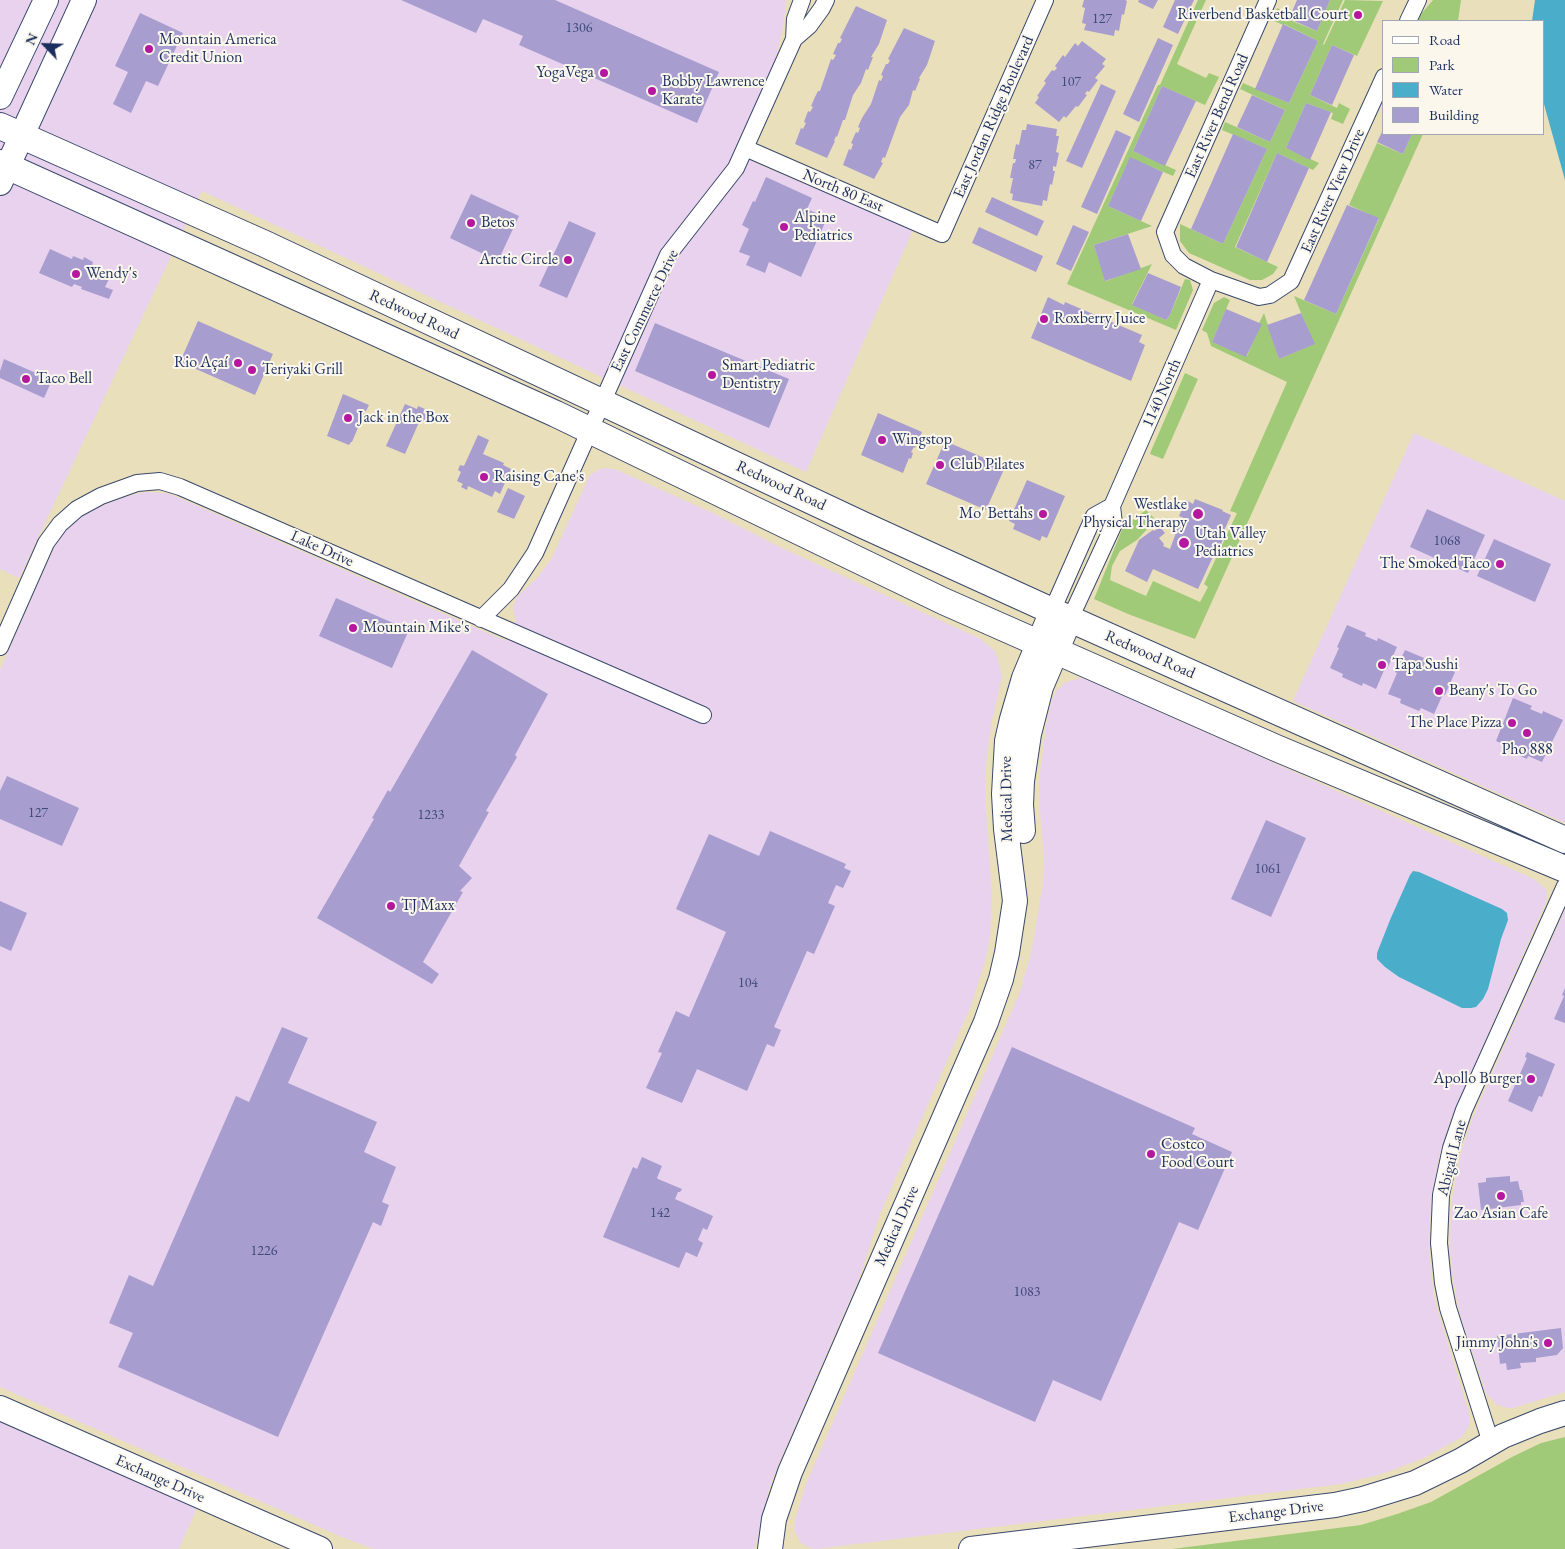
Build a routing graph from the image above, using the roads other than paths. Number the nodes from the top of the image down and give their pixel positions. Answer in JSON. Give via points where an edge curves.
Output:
{"nodes":[{"id":1,"x":46,"y":0,"type":"edge"},
{"id":2,"x":84,"y":0,"type":"edge"},
{"id":3,"x":802,"y":0,"type":"edge"},
{"id":4,"x":826,"y":0,"type":"edge"},
{"id":5,"x":1045,"y":0,"type":"edge"},
{"id":6,"x":1268,"y":0,"type":"edge"},
{"id":7,"x":1418,"y":0,"type":"edge"},
{"id":8,"x":1408,"y":20,"type":"edge"},
{"id":9,"x":794,"y":39,"type":"junction"},
{"id":10,"x":1382,"y":81,"type":"edge"},
{"id":11,"x":0,"y":97,"type":"edge"},
{"id":12,"x":11,"y":131,"type":"edge"},
{"id":13,"x":745,"y":148,"type":"junction"},
{"id":14,"x":2,"y":171,"type":"edge"},
{"id":15,"x":942,"y":234,"type":"joint"},
{"id":16,"x":1211,"y":280,"type":"junction"},
{"id":17,"x":602,"y":402,"type":"junction"},
{"id":18,"x":590,"y":430,"type":"junction"},
{"id":19,"x":1061,"y":615,"type":"junction"},
{"id":20,"x":481,"y":620,"type":"junction"},
{"id":21,"x":1047,"y":646,"type":"junction"},
{"id":22,"x":0,"y":647,"type":"edge"},
{"id":23,"x":703,"y":715,"type":"dead end"},
{"id":24,"x":1565,"y":840,"type":"edge"},
{"id":25,"x":1565,"y":869,"type":"edge"},
{"id":26,"x":1565,"y":886,"type":"edge"},
{"id":27,"x":0,"y":1408,"type":"edge"},
{"id":28,"x":1565,"y":1413,"type":"edge"},
{"id":29,"x":1491,"y":1443,"type":"junction"},
{"id":30,"x":320,"y":1549,"type":"edge"},
{"id":31,"x":770,"y":1549,"type":"edge"},
{"id":32,"x":971,"y":1549,"type":"edge"}],
"edges":[{"from":1,"to":11,"type":"street"},
{"from":2,"to":12,"type":"street"},
{"from":3,"to":9,"type":"street","via":[[794,19]]},
{"from":4,"to":9,"type":"street","via":[[809,26]]},
{"from":5,"to":15,"type":"street","name":"East Jordan Ridge Boulevard"},
{"from":6,"to":16,"type":"street","name":"East River Bend Road","via":[[1165,232],[1172,256]]},
{"from":7,"to":8,"type":"street"},
{"from":9,"to":13,"type":"street","name":"East Commerce Drive"},
{"from":10,"to":16,"type":"street","name":"East River View Drive","via":[[1292,281],[1270,295],[1259,297]]},
{"from":12,"to":14,"type":"street"},
{"from":12,"to":17,"type":"main road","name":"Redwood Road"},
{"from":13,"to":15,"type":"street","name":"North 80 East"},
{"from":13,"to":17,"type":"street","name":"East Commerce Drive","via":[[736,168],[668,255]]},
{"from":14,"to":18,"type":"main road","name":"Redwood Road"},
{"from":16,"to":19,"type":"street","name":"1140 North","via":[[1112,506],[1094,516]]},
{"from":17,"to":18,"type":"street"},
{"from":17,"to":19,"type":"main road","name":"Redwood Road"},
{"from":18,"to":20,"type":"street","via":[[535,553],[511,589]]},
{"from":18,"to":21,"type":"main road","name":"Redwood Road","via":[[943,601]]},
{"from":19,"to":21,"type":"street","name":"1140 North"},
{"from":19,"to":24,"type":"main road","name":"Redwood Road"},
{"from":20,"to":22,"type":"street","name":"Lake Drive","via":[[180,487],[149,481],[101,496],[77,509],[60,524],[46,543]]},
{"from":20,"to":23,"type":"street","name":"Lake Drive"},
{"from":21,"to":25,"type":"main road","name":"Redwood Road","via":[[1276,748]]},
{"from":21,"to":31,"type":"street","name":"Medical Drive","via":[[1027,742],[1021,804],[1024,868],[994,1001],[790,1472],[774,1519]]},
{"from":26,"to":29,"type":"street","name":"Abigail Lane","via":[[1464,1110],[1451,1148],[1441,1195],[1439,1243],[1448,1308]]},
{"from":27,"to":30,"type":"street","name":"Exchange Drive"},
{"from":28,"to":29,"type":"street","name":"Exchange Drive","via":[[1521,1428]]},
{"from":29,"to":32,"type":"street","name":"Exchange Drive","via":[[1415,1483],[1354,1501]]}]}
